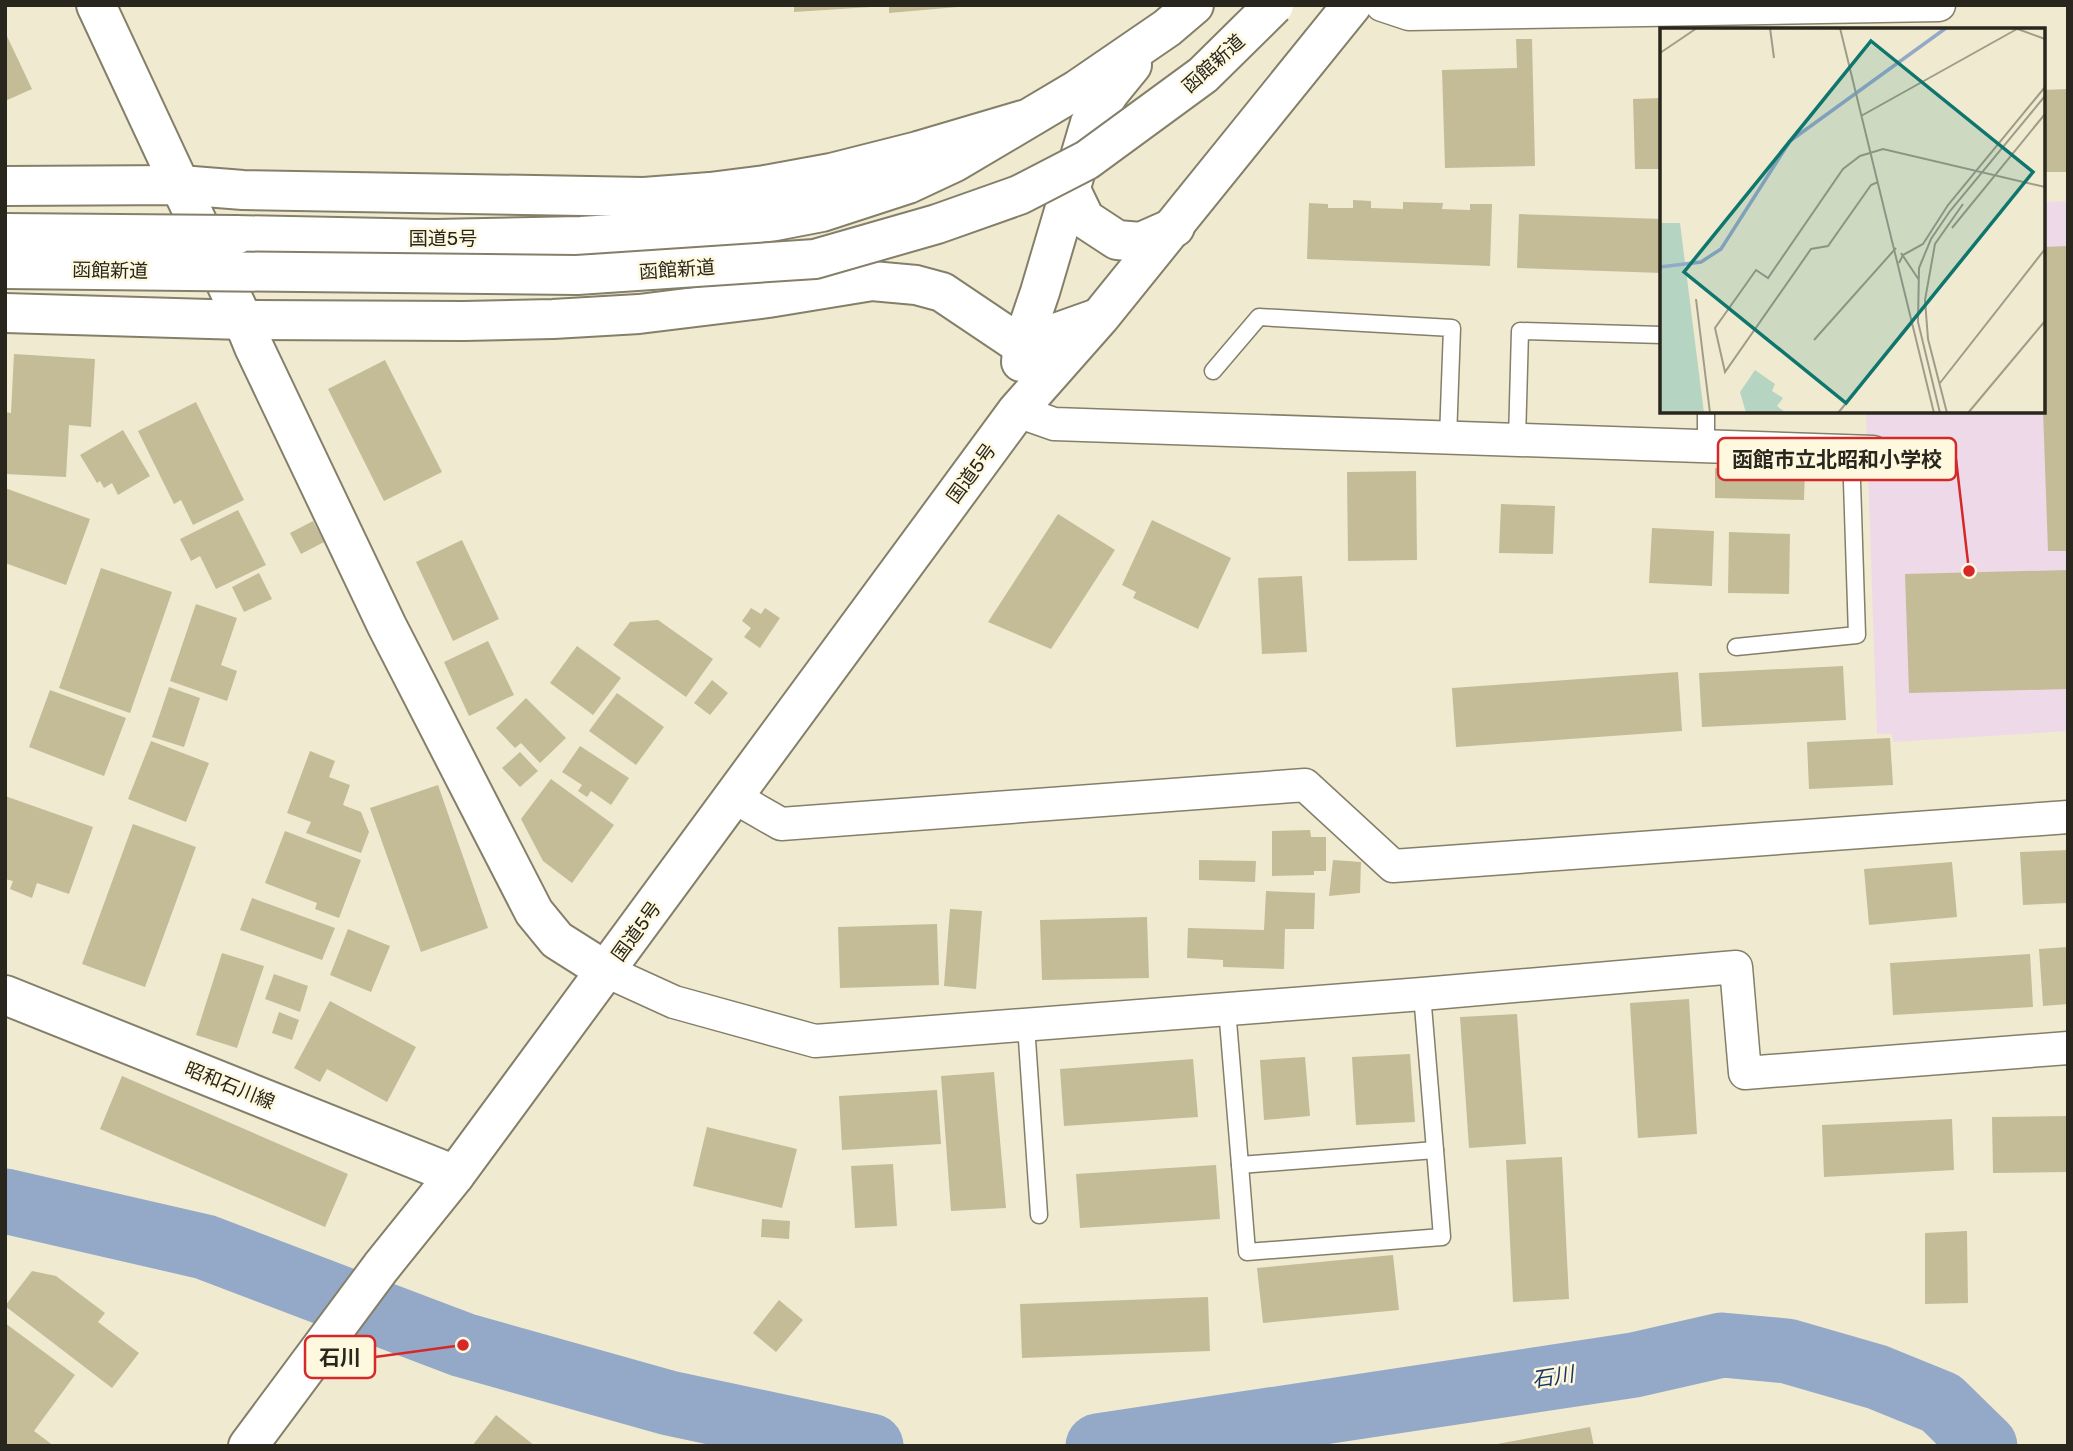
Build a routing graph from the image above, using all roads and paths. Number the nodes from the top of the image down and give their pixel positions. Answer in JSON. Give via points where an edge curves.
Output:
{"nodes":[{"id":1,"x":96,"y":5,"type":"edge"},
{"id":2,"x":1274,"y":5,"type":"edge"},
{"id":3,"x":1352,"y":5,"type":"edge"},
{"id":4,"x":1382,"y":5,"type":"edge"},
{"id":5,"x":1939,"y":5,"type":"edge"},
{"id":6,"x":1181,"y":17,"type":"edge"},
{"id":7,"x":1023,"y":120,"type":"junction"},
{"id":8,"x":180,"y":185,"type":"junction"},
{"id":9,"x":5,"y":187,"type":"edge"},
{"id":10,"x":1071,"y":190,"type":"junction"},
{"id":11,"x":1175,"y":227,"type":"junction"},
{"id":12,"x":5,"y":233,"type":"edge"},
{"id":13,"x":5,"y":269,"type":"edge"},
{"id":14,"x":5,"y":313,"type":"edge"},
{"id":15,"x":1100,"y":317,"type":"junction"},
{"id":16,"x":243,"y":320,"type":"junction"},
{"id":17,"x":1660,"y":335,"type":"edge"},
{"id":18,"x":1023,"y":342,"type":"junction"},
{"id":19,"x":1213,"y":371,"type":"dead end"},
{"id":20,"x":1017,"y":411,"type":"junction"},
{"id":21,"x":1706,"y":413,"type":"edge"},
{"id":22,"x":1448,"y":438,"type":"junction"},
{"id":23,"x":1517,"y":440,"type":"junction"},
{"id":24,"x":1706,"y":446,"type":"junction"},
{"id":25,"x":1862,"y":452,"type":"joint"},
{"id":26,"x":1736,"y":647,"type":"dead end"},
{"id":27,"x":734,"y":797,"type":"junction"},
{"id":28,"x":2068,"y":817,"type":"edge"},
{"id":29,"x":606,"y":971,"type":"junction"},
{"id":30,"x":1422,"y":994,"type":"junction"},
{"id":31,"x":5,"y":995,"type":"edge"},
{"id":32,"x":1227,"y":1009,"type":"junction"},
{"id":33,"x":1026,"y":1025,"type":"junction"},
{"id":34,"x":2068,"y":1048,"type":"edge"},
{"id":35,"x":1435,"y":1150,"type":"junction"},
{"id":36,"x":1240,"y":1166,"type":"junction"},
{"id":37,"x":455,"y":1175,"type":"junction"},
{"id":38,"x":1039,"y":1215,"type":"dead end"},
{"id":39,"x":248,"y":1446,"type":"edge"}],
"edges":[{"from":1,"to":8,"type":"main road"},
{"from":2,"to":13,"type":"main road","name":"函館新道","bridge":true,"via":[[1203,75],[1087,160],[1019,195],[815,259],[577,275]]},
{"from":3,"to":11,"type":"main road","name":"国道5号"},
{"from":4,"to":5,"type":"street","via":[[1409,14]]},
{"from":6,"to":7,"type":"main road","name":"国道5号","via":[[1078,89]]},
{"from":6,"to":10,"type":"main road","name":"国道5号","via":[[1123,76],[1090,123]]},
{"from":7,"to":8,"type":"main road","via":[[831,173],[670,195],[243,190]]},
{"from":7,"to":12,"type":"main road","name":"国道5号","bridge":true,"via":[[955,162],[908,184],[822,212],[728,227],[435,239]]},
{"from":8,"to":9,"type":"main road"},
{"from":8,"to":16,"type":"main road"},
{"from":10,"to":11,"type":"main road","via":[[1084,219],[1117,240],[1141,242]]},
{"from":10,"to":18,"type":"main road","name":"国道5号"},
{"from":11,"to":15,"type":"main road","name":"国道5号"},
{"from":14,"to":16,"type":"main road"},
{"from":15,"to":18,"type":"main road"},
{"from":15,"to":20,"type":"main road","name":"国道5号"},
{"from":16,"to":18,"type":"main road","via":[[602,317],[872,281],[942,292]]},
{"from":16,"to":29,"type":"main road","via":[[387,626],[534,912],[557,940]]},
{"from":17,"to":23,"type":"lane","via":[[1520,331]]},
{"from":18,"to":20,"type":"main road","name":"国道5号"},
{"from":19,"to":22,"type":"lane","via":[[1259,317],[1452,328]]},
{"from":20,"to":22,"type":"street","via":[[1054,424]]},
{"from":20,"to":27,"type":"main road","name":"国道5号"},
{"from":21,"to":24,"type":"lane"},
{"from":22,"to":23,"type":"street"},
{"from":23,"to":24,"type":"street"},
{"from":24,"to":25,"type":"street"},
{"from":25,"to":26,"type":"lane","via":[[1857,635]]},
{"from":27,"to":28,"type":"street","via":[[781,824],[1305,785],[1393,866]]},
{"from":27,"to":29,"type":"main road","name":"国道5号"},
{"from":29,"to":33,"type":"street","via":[[674,1002],[816,1041]]},
{"from":29,"to":37,"type":"main road","name":"国道5号"},
{"from":30,"to":32,"type":"street"},
{"from":30,"to":34,"type":"street","via":[[1736,967],[1745,1073]]},
{"from":30,"to":35,"type":"lane"},
{"from":31,"to":37,"type":"main road","name":"昭和石川線"},
{"from":32,"to":33,"type":"street"},
{"from":32,"to":36,"type":"lane"},
{"from":33,"to":38,"type":"lane"},
{"from":35,"to":36,"type":"lane"},
{"from":35,"to":36,"type":"lane","via":[[1442,1237],[1247,1252]]},
{"from":37,"to":39,"type":"main road","name":"国道5号"}]}
